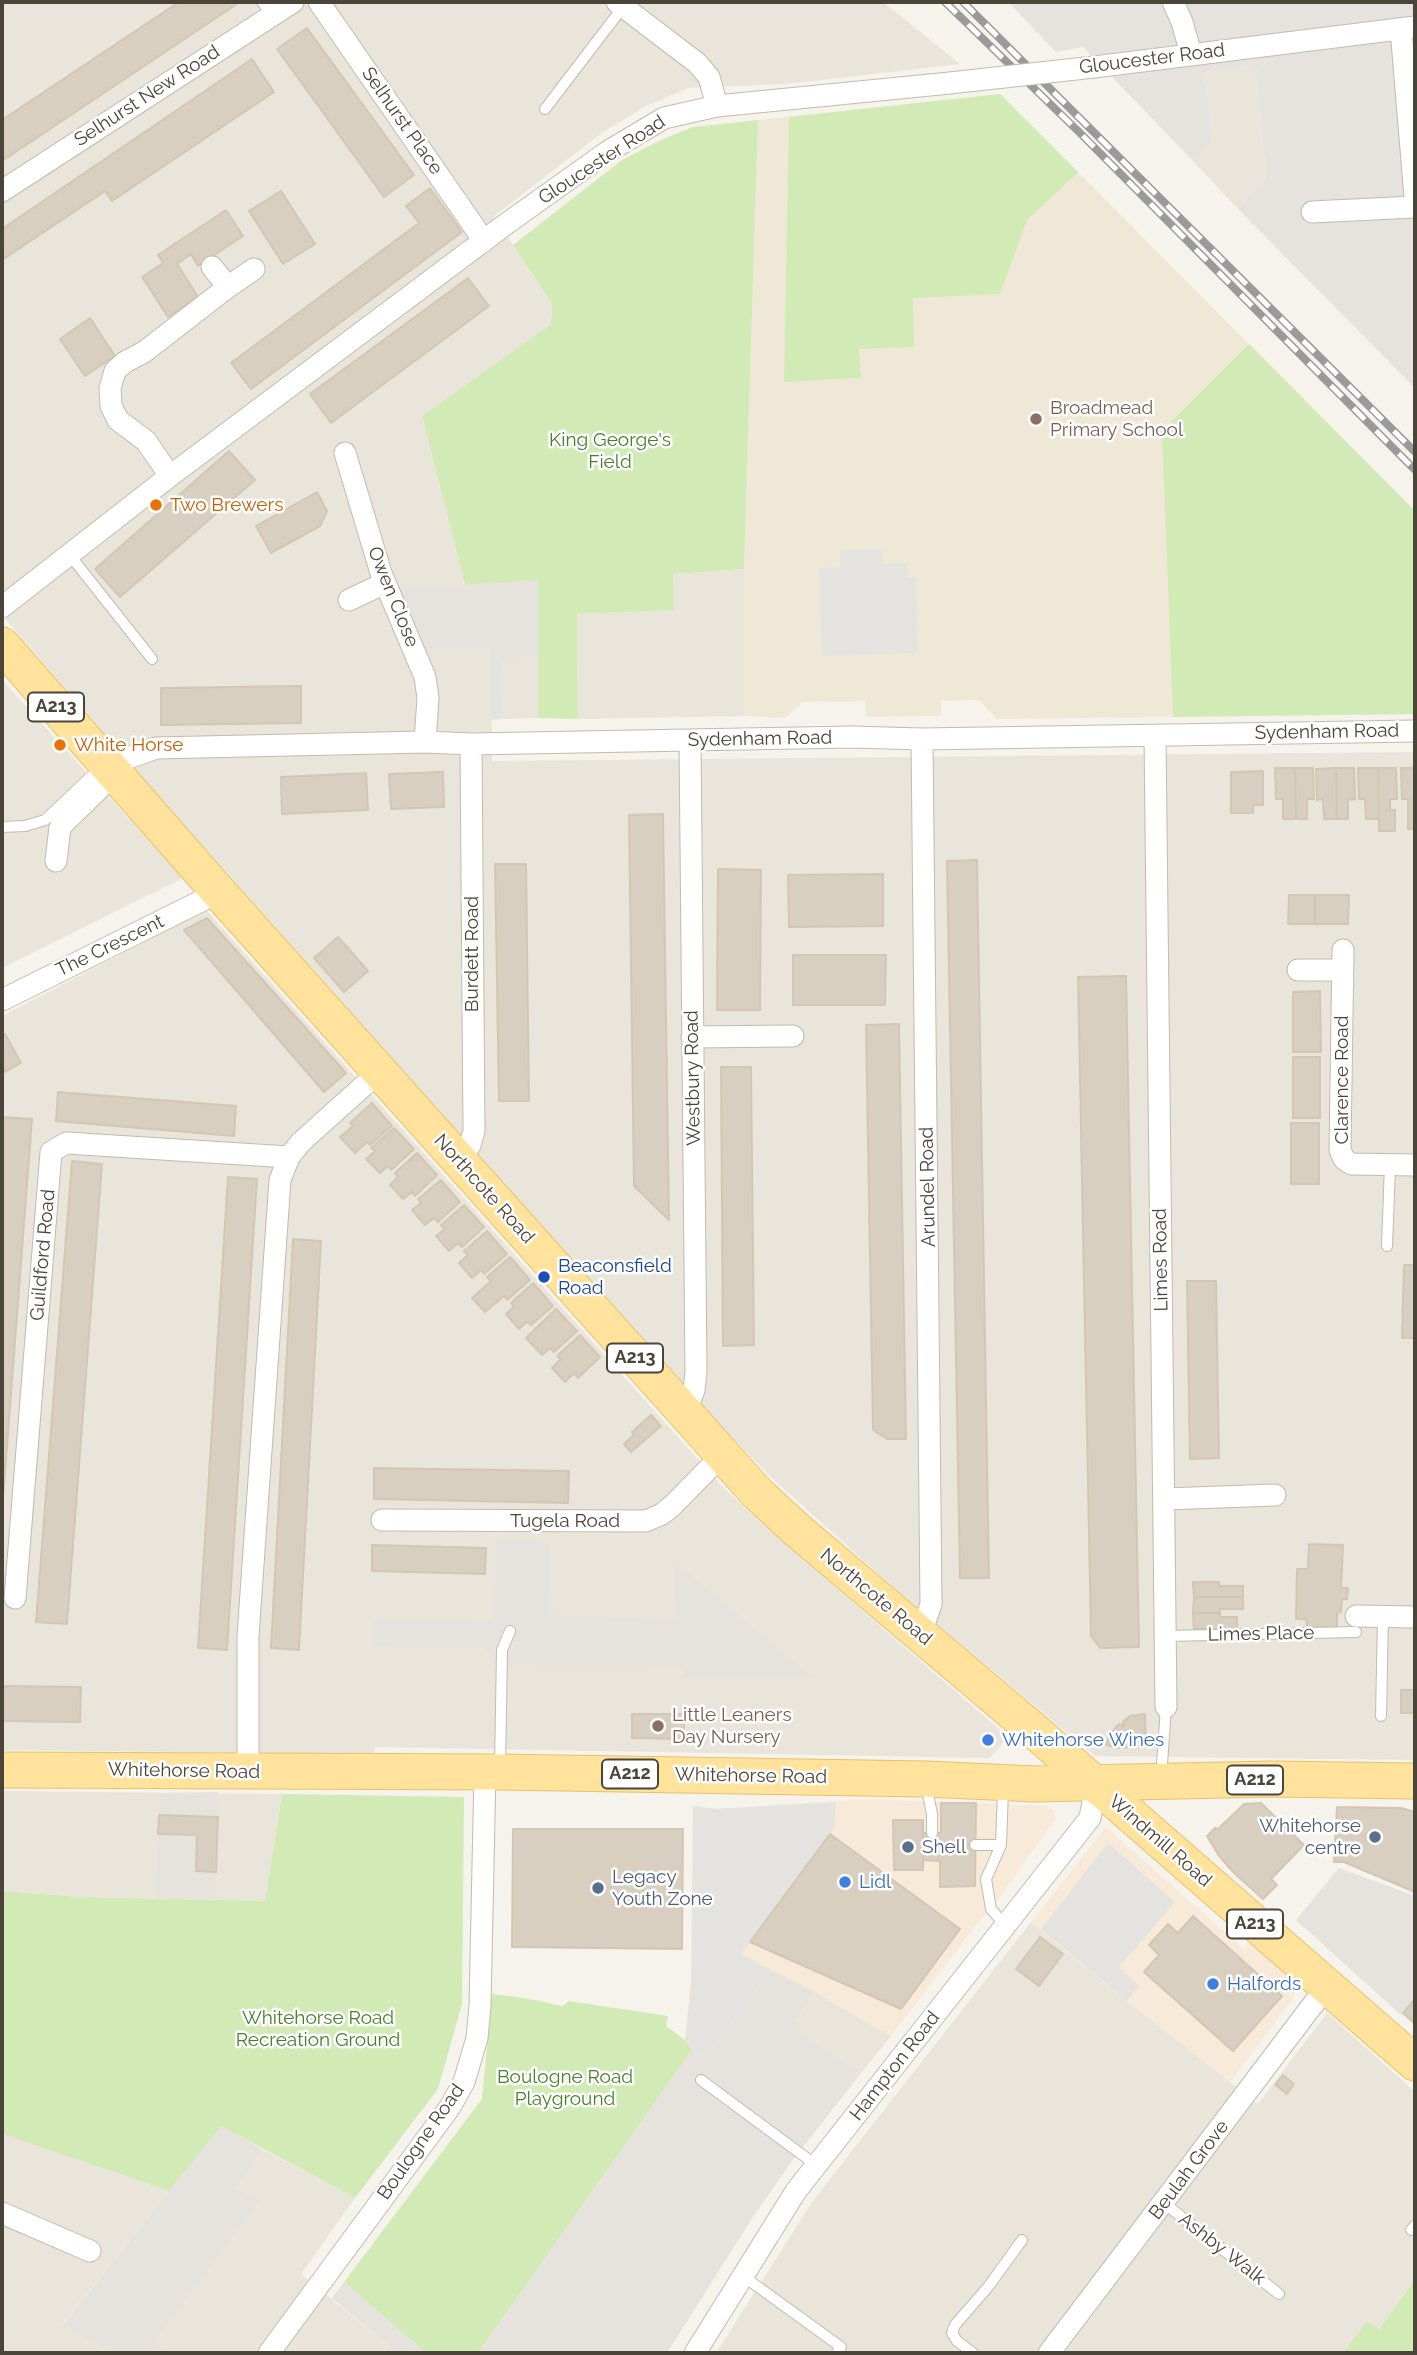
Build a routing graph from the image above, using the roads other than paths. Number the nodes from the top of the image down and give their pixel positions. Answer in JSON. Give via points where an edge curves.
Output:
{"nodes":[{"id":1,"x":293,"y":2,"type":"edge"},
{"id":2,"x":319,"y":2,"type":"edge"},
{"id":3,"x":1173,"y":2,"type":"edge"},
{"id":4,"x":620,"y":4,"type":"edge"},
{"id":5,"x":267,"y":9,"type":"edge"},
{"id":6,"x":1408,"y":28,"type":"edge"},
{"id":7,"x":1191,"y":54,"type":"junction"},
{"id":8,"x":717,"y":106,"type":"junction"},
{"id":9,"x":545,"y":108,"type":"dead end"},
{"id":10,"x":2,"y":191,"type":"edge"},
{"id":11,"x":1415,"y":197,"type":"edge"},
{"id":12,"x":1415,"y":207,"type":"edge"},
{"id":13,"x":1312,"y":212,"type":"dead end"},
{"id":14,"x":484,"y":241,"type":"junction"},
{"id":15,"x":212,"y":267,"type":"dead end"},
{"id":16,"x":254,"y":269,"type":"dead end"},
{"id":17,"x":228,"y":287,"type":"junction"},
{"id":18,"x":345,"y":453,"type":"dead end"},
{"id":19,"x":170,"y":476,"type":"junction"},
{"id":20,"x":69,"y":554,"type":"junction"},
{"id":21,"x":385,"y":583,"type":"junction"},
{"id":22,"x":349,"y":600,"type":"dead end"},
{"id":23,"x":2,"y":607,"type":"edge"},
{"id":24,"x":2,"y":645,"type":"edge"},
{"id":25,"x":152,"y":659,"type":"dead end"},
{"id":26,"x":1415,"y":731,"type":"edge"},
{"id":27,"x":1155,"y":736,"type":"junction"},
{"id":28,"x":922,"y":739,"type":"junction"},
{"id":29,"x":690,"y":740,"type":"junction"},
{"id":30,"x":425,"y":742,"type":"junction"},
{"id":31,"x":471,"y":744,"type":"junction"},
{"id":32,"x":110,"y":769,"type":"junction"},
{"id":33,"x":2,"y":827,"type":"edge"},
{"id":34,"x":56,"y":861,"type":"dead end"},
{"id":35,"x":216,"y":890,"type":"junction"},
{"id":36,"x":1298,"y":970,"type":"dead end"},
{"id":37,"x":2,"y":1000,"type":"edge"},
{"id":38,"x":793,"y":1036,"type":"dead end"},
{"id":39,"x":692,"y":1037,"type":"junction"},
{"id":40,"x":379,"y":1072,"type":"junction"},
{"id":41,"x":289,"y":1157,"type":"junction"},
{"id":42,"x":460,"y":1161,"type":"junction"},
{"id":43,"x":1390,"y":1165,"type":"junction"},
{"id":44,"x":1415,"y":1165,"type":"edge"},
{"id":45,"x":1387,"y":1246,"type":"dead end"},
{"id":46,"x":682,"y":1412,"type":"junction"},
{"id":47,"x":722,"y":1455,"type":"junction"},
{"id":48,"x":1275,"y":1495,"type":"dead end"},
{"id":49,"x":1164,"y":1499,"type":"junction"},
{"id":50,"x":382,"y":1520,"type":"dead end"},
{"id":51,"x":15,"y":1598,"type":"dead end"},
{"id":52,"x":1383,"y":1616,"type":"junction"},
{"id":53,"x":1415,"y":1617,"type":"edge"},
{"id":54,"x":1356,"y":1624,"type":"joint"},
{"id":55,"x":916,"y":1630,"type":"junction"},
{"id":56,"x":510,"y":1631,"type":"dead end"},
{"id":57,"x":1165,"y":1636,"type":"junction"},
{"id":58,"x":1166,"y":1707,"type":"joint"},
{"id":59,"x":1381,"y":1716,"type":"dead end"},
{"id":60,"x":1036,"y":1732,"type":"junction"},
{"id":61,"x":2,"y":1770,"type":"edge"},
{"id":62,"x":248,"y":1772,"type":"junction"},
{"id":63,"x":493,"y":1772,"type":"junction"},
{"id":64,"x":925,"y":1779,"type":"junction"},
{"id":65,"x":1415,"y":1781,"type":"edge"},
{"id":66,"x":1007,"y":1783,"type":"junction"},
{"id":67,"x":1161,"y":1783,"type":"junction"},
{"id":68,"x":1096,"y":1784,"type":"junction"},
{"id":69,"x":932,"y":1833,"type":"dead end"},
{"id":70,"x":975,"y":1845,"type":"dead end"},
{"id":71,"x":1001,"y":1845,"type":"junction"},
{"id":72,"x":1005,"y":1925,"type":"junction"},
{"id":73,"x":1327,"y":1986,"type":"junction"},
{"id":74,"x":1415,"y":2063,"type":"edge"},
{"id":75,"x":701,"y":2080,"type":"dead end"},
{"id":76,"x":816,"y":2165,"type":"junction"},
{"id":77,"x":1164,"y":2203,"type":"junction"},
{"id":78,"x":2,"y":2213,"type":"edge"},
{"id":79,"x":1022,"y":2240,"type":"dead end"},
{"id":80,"x":90,"y":2251,"type":"dead end"},
{"id":81,"x":743,"y":2276,"type":"junction"},
{"id":82,"x":1279,"y":2294,"type":"dead end"},
{"id":83,"x":270,"y":2353,"type":"edge"},
{"id":84,"x":695,"y":2353,"type":"edge"},
{"id":85,"x":837,"y":2353,"type":"edge"},
{"id":86,"x":973,"y":2353,"type":"edge"},
{"id":87,"x":1049,"y":2353,"type":"edge"}],
"edges":[{"from":1,"to":5,"type":"street","name":"Selhurst New Road"},
{"from":2,"to":14,"type":"street","name":"Selhurst Place"},
{"from":3,"to":7,"type":"street"},
{"from":4,"to":8,"type":"street","via":[[697,64],[709,77]]},
{"from":4,"to":9,"type":"lane"},
{"from":5,"to":10,"type":"street","name":"Selhurst New Road"},
{"from":6,"to":7,"type":"street","name":"Gloucester Road"},
{"from":6,"to":11,"type":"street"},
{"from":7,"to":8,"type":"street","name":"Gloucester Road","bridge":true},
{"from":8,"to":14,"type":"street","name":"Gloucester Road","via":[[672,116],[646,129]]},
{"from":12,"to":13,"type":"street"},
{"from":14,"to":19,"type":"street","name":"Gloucester Road"},
{"from":15,"to":17,"type":"street"},
{"from":16,"to":17,"type":"street"},
{"from":17,"to":19,"type":"street","via":[[115,371],[111,406],[118,420],[146,441]]},
{"from":18,"to":21,"type":"street","name":"Owen Close"},
{"from":19,"to":20,"type":"street","name":"Gloucester Road"},
{"from":20,"to":23,"type":"street","name":"Gloucester Road"},
{"from":20,"to":25,"type":"lane"},
{"from":21,"to":22,"type":"street"},
{"from":21,"to":30,"type":"street","name":"Owen Close","via":[[425,677]]},
{"from":24,"to":32,"type":"main road","number":"A213"},
{"from":26,"to":27,"type":"street","name":"Sydenham Road"},
{"from":27,"to":28,"type":"street","name":"Sydenham Road"},
{"from":27,"to":49,"type":"street","name":"Limes Road"},
{"from":28,"to":29,"type":"street","name":"Sydenham Road"},
{"from":28,"to":55,"type":"street","name":"Arundel Road","via":[[931,1604]]},
{"from":29,"to":31,"type":"street","name":"Sydenham Road"},
{"from":29,"to":39,"type":"street","name":"Westbury Road"},
{"from":30,"to":31,"type":"street","name":"Sydenham Road"},
{"from":30,"to":32,"type":"street","name":"Sydenham Road","via":[[156,748]]},
{"from":31,"to":42,"type":"street","name":"Burdett Road","via":[[474,1131]]},
{"from":32,"to":33,"type":"lane","via":[[45,820],[25,827]]},
{"from":32,"to":34,"type":"street","name":"Sydenham Road","via":[[60,827]]},
{"from":32,"to":35,"type":"main road","name":"Northcote Road","number":"A213"},
{"from":35,"to":37,"type":"street","name":"The Crescent"},
{"from":35,"to":40,"type":"main road","name":"Northcote Road","number":"A213"},
{"from":36,"to":43,"type":"street","name":"Clarence Road","via":[[1343,960],[1340,1150],[1351,1164]]},
{"from":38,"to":39,"type":"street"},
{"from":39,"to":46,"type":"street","name":"Westbury Road","via":[[696,1372],[694,1390]]},
{"from":40,"to":41,"type":"street"},
{"from":40,"to":42,"type":"main road","name":"Northcote Road","number":"A213"},
{"from":41,"to":51,"type":"street","name":"Guildford Road","via":[[66,1143],[51,1152]]},
{"from":41,"to":62,"type":"street","via":[[279,1180],[248,1636]]},
{"from":42,"to":46,"type":"main road","name":"Northcote Road","number":"A213"},
{"from":43,"to":44,"type":"street","name":"Clarence Road"},
{"from":43,"to":45,"type":"lane"},
{"from":46,"to":47,"type":"main road","name":"Northcote Road","number":"A213"},
{"from":47,"to":50,"type":"street","name":"Tugela Road","via":[[672,1506],[646,1521]]},
{"from":47,"to":55,"type":"main road","name":"Northcote Road","number":"A213","via":[[797,1530]]},
{"from":48,"to":49,"type":"street"},
{"from":49,"to":57,"type":"street","name":"Limes Road"},
{"from":52,"to":53,"type":"street"},
{"from":52,"to":54,"type":"street"},
{"from":52,"to":59,"type":"lane"},
{"from":54,"to":57,"type":"lane","name":"Limes Place"},
{"from":55,"to":60,"type":"main road","name":"Northcote Road","number":"A213"},
{"from":56,"to":63,"type":"lane","via":[[502,1650]]},
{"from":57,"to":58,"type":"street","name":"Limes Road"},
{"from":58,"to":67,"type":"lane","name":"Limes Road"},
{"from":60,"to":66,"type":"main road","via":[[1014,1763]]},
{"from":60,"to":68,"type":"main road","name":"Northcote Road","number":"A213"},
{"from":61,"to":62,"type":"main road","name":"Whitehorse Road","number":"A212"},
{"from":62,"to":63,"type":"main road","name":"Whitehorse Road","number":"A212"},
{"from":63,"to":64,"type":"main road","name":"Whitehorse Road","number":"A212"},
{"from":63,"to":83,"type":"street","name":"Boulogne Road","via":[[480,2006],[477,2038],[464,2082]]},
{"from":64,"to":66,"type":"main road","name":"Whitehorse Road","number":"A212"},
{"from":64,"to":69,"type":"lane"},
{"from":65,"to":67,"type":"main road","name":"Whitehorse Road","number":"A212"},
{"from":66,"to":68,"type":"main road","name":"Whitehorse Road","number":"A212"},
{"from":66,"to":71,"type":"lane"},
{"from":67,"to":68,"type":"main road","name":"Whitehorse Road","number":"A212"},
{"from":68,"to":72,"type":"street","name":"Hampton Road","via":[[1090,1818]]},
{"from":68,"to":73,"type":"main road","name":"Windmill Road","number":"A213"},
{"from":70,"to":71,"type":"lane"},
{"from":71,"to":72,"type":"lane","via":[[986,1879],[992,1909]]},
{"from":72,"to":76,"type":"street","name":"Hampton Road"},
{"from":73,"to":74,"type":"main road","name":"Windmill Road","number":"A213"},
{"from":73,"to":77,"type":"street","name":"Beulah Grove"},
{"from":75,"to":76,"type":"lane"},
{"from":76,"to":81,"type":"street","name":"Hampton Road"},
{"from":77,"to":82,"type":"lane","name":"Ashby Walk"},
{"from":77,"to":87,"type":"street","name":"Beulah Grove"},
{"from":78,"to":80,"type":"street"},
{"from":79,"to":86,"type":"lane","via":[[955,2325],[957,2341]]},
{"from":81,"to":84,"type":"street","name":"Hampton Road"},
{"from":81,"to":85,"type":"lane","via":[[841,2347]]}]}
